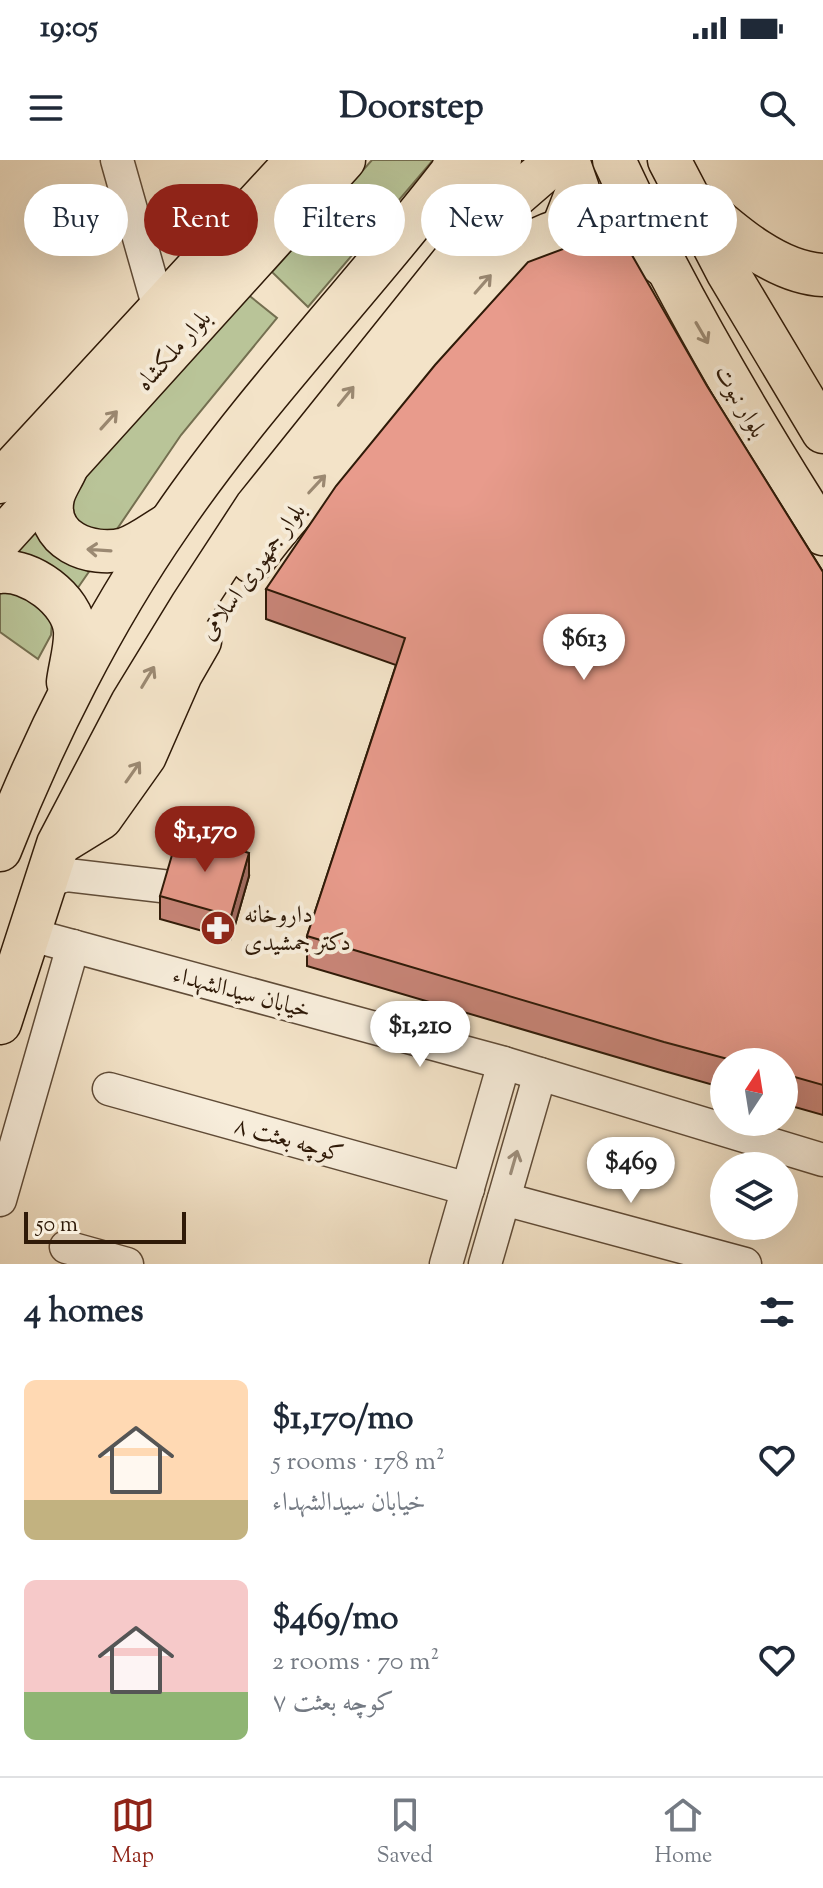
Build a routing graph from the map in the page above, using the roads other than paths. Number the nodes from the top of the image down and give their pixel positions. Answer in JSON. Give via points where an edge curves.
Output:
{"nodes":[{"id":1,"x":117,"y":160,"type":"edge"},
{"id":2,"x":297,"y":160,"type":"edge"},
{"id":3,"x":344,"y":160,"type":"edge"},
{"id":4,"x":557,"y":160,"type":"edge"},
{"id":5,"x":568,"y":160,"type":"edge"},
{"id":6,"x":614,"y":160,"type":"edge"},
{"id":7,"x":472,"y":173,"type":"edge"},
{"id":8,"x":676,"y":176,"type":"edge"},
{"id":9,"x":576,"y":184,"type":"edge"},
{"id":10,"x":548,"y":235,"type":"edge"},
{"id":11,"x":648,"y":256,"type":"edge"},
{"id":12,"x":663,"y":265,"type":"junction"},
{"id":13,"x":823,"y":275,"type":"edge"},
{"id":14,"x":159,"y":310,"type":"junction"},
{"id":15,"x":172,"y":351,"type":"junction"},
{"id":16,"x":823,"y":432,"type":"edge"},
{"id":17,"x":67,"y":467,"type":"junction"},
{"id":18,"x":0,"y":482,"type":"edge"},
{"id":19,"x":170,"y":524,"type":"junction"},
{"id":20,"x":823,"y":534,"type":"edge"},
{"id":21,"x":0,"y":540,"type":"edge"},
{"id":22,"x":0,"y":572,"type":"edge"},
{"id":23,"x":66,"y":698,"type":"junction"},
{"id":24,"x":17,"y":810,"type":"junction"},
{"id":25,"x":0,"y":850,"type":"edge"},
{"id":26,"x":52,"y":862,"type":"junction"},
{"id":27,"x":170,"y":887,"type":"edge"},
{"id":28,"x":28,"y":934,"type":"junction"},
{"id":29,"x":73,"y":946,"type":"junction"},
{"id":30,"x":0,"y":1023,"type":"edge"},
{"id":31,"x":504,"y":1063,"type":"junction"},
{"id":32,"x":540,"y":1074,"type":"junction"},
{"id":33,"x":109,"y":1089,"type":"dead end"},
{"id":34,"x":490,"y":1113,"type":"junction"},
{"id":35,"x":526,"y":1124,"type":"junction"},
{"id":36,"x":823,"y":1160,"type":"edge"},
{"id":37,"x":468,"y":1189,"type":"junction"},
{"id":38,"x":504,"y":1199,"type":"junction"},
{"id":39,"x":0,"y":1200,"type":"edge"},
{"id":40,"x":66,"y":1247,"type":"dead end"},
{"id":41,"x":452,"y":1263,"type":"edge"},
{"id":42,"x":127,"y":1264,"type":"edge"},
{"id":43,"x":485,"y":1264,"type":"edge"},
{"id":44,"x":745,"y":1264,"type":"edge"}],
"edges":[{"from":1,"to":14,"type":"street"},
{"from":2,"to":14,"type":"main road","name":"بلوار ملکشاه"},
{"from":3,"to":15,"type":"main road","name":"بلوار ملکشاه"},
{"from":4,"to":7,"type":"main road"},
{"from":5,"to":9,"type":"main road"},
{"from":6,"to":12,"type":"main road","name":"بلوار نبوت"},
{"from":7,"to":19,"type":"main road","via":[[351,295]]},
{"from":7,"to":24,"type":"main road","via":[[435,237],[229,482]]},
{"from":26,"to":7,"type":"main road","one_way":true,"via":[[132,703],[256,507],[458,255]]},
{"from":8,"to":13,"type":"main road","via":[[732,233],[775,260]]},
{"from":8,"to":16,"type":"main road"},
{"from":26,"to":10,"type":"main road","name":"بلوار جمهوری اسلامی","one_way":true,"via":[[101,818],[145,756],[181,674],[222,603],[280,524],[395,396],[488,278],[534,240]]},
{"from":11,"to":12,"type":"main road","name":"بلوار جمهوری اسلامی"},
{"from":12,"to":20,"type":"main road","name":"بلوار نبوت","one_way":true},
{"from":14,"to":15,"type":"street"},
{"from":14,"to":18,"type":"main road","name":"بلوار ملکشاه"},
{"from":17,"to":15,"type":"main road","name":"بلوار ملکشاه","one_way":true},
{"from":19,"to":17,"type":"main road","one_way":true,"via":[[127,548],[75,547],[58,528],[52,508]]},
{"from":17,"to":21,"type":"main road","name":"بلوار ملکشاه"},
{"from":19,"to":23,"type":"main road"},
{"from":22,"to":23,"type":"main road","via":[[13,571],[41,584],[73,620]]},
{"from":23,"to":24,"type":"main road"},
{"from":24,"to":25,"type":"main road"},
{"from":26,"to":27,"type":"street","via":[[67,875]]},
{"from":26,"to":28,"type":"main road"},
{"from":28,"to":29,"type":"street","name":"خیابان سیدالشهداء"},
{"from":28,"to":30,"type":"main road"},
{"from":29,"to":31,"type":"street","name":"خیابان سیدالشهداء"},
{"from":29,"to":39,"type":"street"},
{"from":31,"to":32,"type":"street","name":"خیابان سیدالشهداء"},
{"from":31,"to":34,"type":"street"},
{"from":32,"to":35,"type":"street"},
{"from":32,"to":36,"type":"street","name":"خیابان سیدالشهداء"},
{"from":33,"to":37,"type":"street","name":"کوچه بعثت ۸"},
{"from":34,"to":35,"type":"street","via":[[508,1108]]},
{"from":34,"to":37,"type":"street"},
{"from":38,"to":35,"type":"street","one_way":true},
{"from":37,"to":41,"type":"street"},
{"from":38,"to":43,"type":"street"},
{"from":38,"to":44,"type":"street"},
{"from":40,"to":42,"type":"street"}]}
